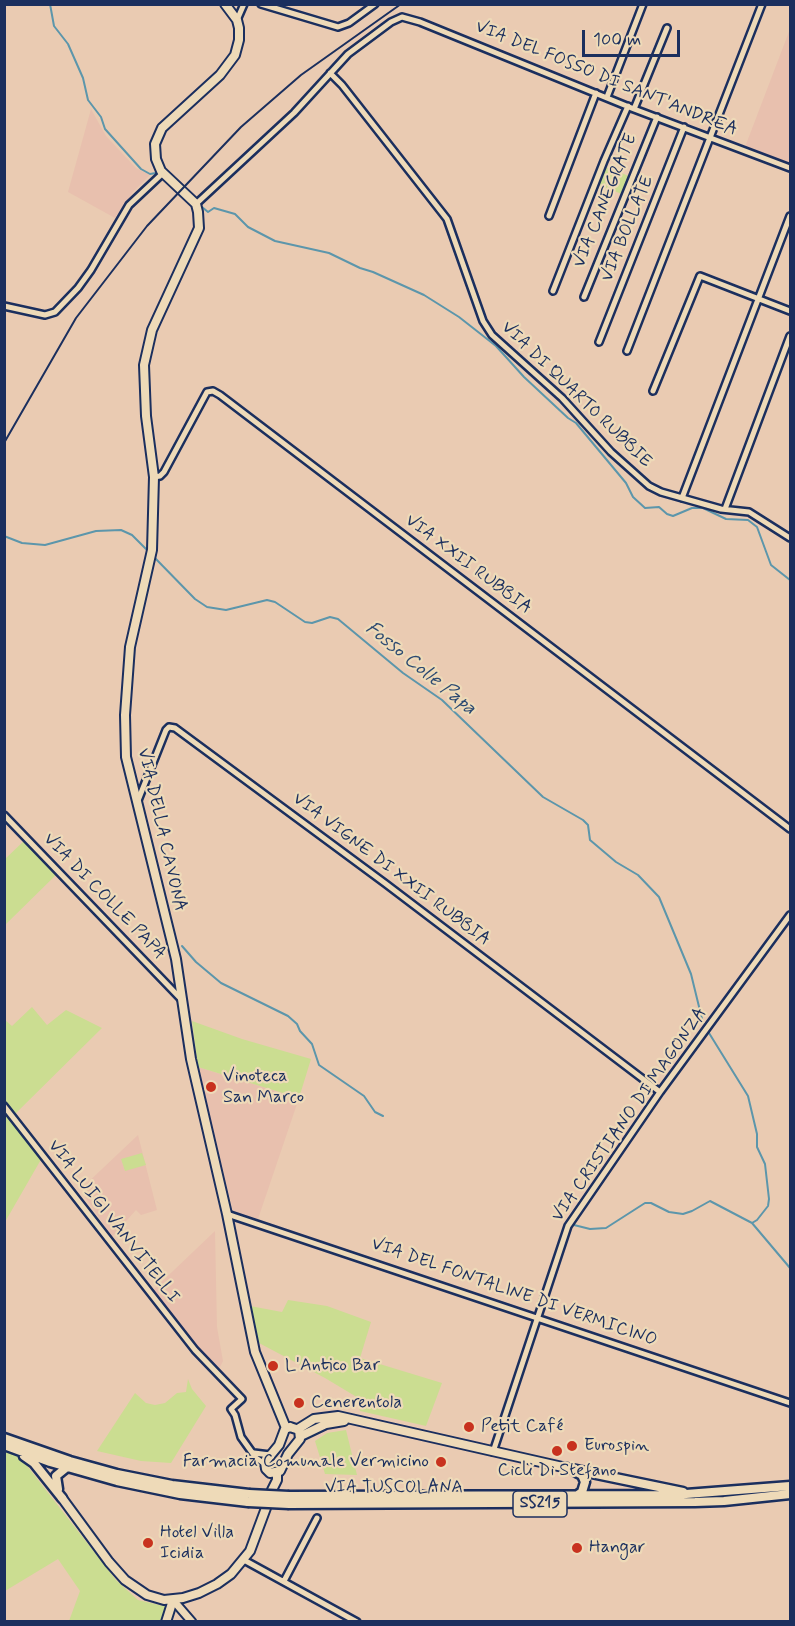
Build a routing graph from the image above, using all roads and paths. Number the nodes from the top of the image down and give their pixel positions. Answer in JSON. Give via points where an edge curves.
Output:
{"nodes":[{"id":1,"x":225,"y":4,"type":"edge"},
{"id":2,"x":244,"y":4,"type":"edge"},
{"id":3,"x":261,"y":4,"type":"edge"},
{"id":4,"x":375,"y":4,"type":"edge"},
{"id":5,"x":643,"y":4,"type":"edge"},
{"id":6,"x":762,"y":4,"type":"edge"},
{"id":7,"x":237,"y":20,"type":"junction"},
{"id":8,"x":667,"y":28,"type":"dead end"},
{"id":9,"x":330,"y":73,"type":"junction"},
{"id":10,"x":596,"y":93,"type":"junction"},
{"id":11,"x":607,"y":97,"type":"junction"},
{"id":12,"x":628,"y":106,"type":"junction"},
{"id":13,"x":634,"y":109,"type":"junction"},
{"id":14,"x":657,"y":117,"type":"junction"},
{"id":15,"x":684,"y":127,"type":"junction"},
{"id":16,"x":710,"y":137,"type":"junction"},
{"id":17,"x":790,"y":168,"type":"edge"},
{"id":18,"x":163,"y":173,"type":"junction"},
{"id":19,"x":196,"y":204,"type":"junction"},
{"id":20,"x":549,"y":216,"type":"dead end"},
{"id":21,"x":790,"y":216,"type":"edge"},
{"id":22,"x":553,"y":291,"type":"dead end"},
{"id":23,"x":584,"y":297,"type":"dead end"},
{"id":24,"x":758,"y":298,"type":"junction"},
{"id":25,"x":4,"y":306,"type":"edge"},
{"id":26,"x":790,"y":311,"type":"edge"},
{"id":27,"x":790,"y":336,"type":"edge"},
{"id":28,"x":599,"y":342,"type":"dead end"},
{"id":29,"x":627,"y":351,"type":"dead end"},
{"id":30,"x":653,"y":390,"type":"dead end"},
{"id":31,"x":154,"y":477,"type":"junction"},
{"id":32,"x":682,"y":498,"type":"junction"},
{"id":33,"x":725,"y":510,"type":"junction"},
{"id":34,"x":790,"y":537,"type":"edge"},
{"id":35,"x":137,"y":805,"type":"junction"},
{"id":36,"x":4,"y":815,"type":"edge"},
{"id":37,"x":790,"y":829,"type":"edge"},
{"id":38,"x":790,"y":915,"type":"edge"},
{"id":39,"x":182,"y":1000,"type":"junction"},
{"id":40,"x":660,"y":1092,"type":"junction"},
{"id":41,"x":4,"y":1106,"type":"edge"},
{"id":42,"x":227,"y":1214,"type":"junction"},
{"id":43,"x":537,"y":1317,"type":"junction"},
{"id":44,"x":790,"y":1403,"type":"edge"},
{"id":45,"x":286,"y":1428,"type":"junction"},
{"id":46,"x":299,"y":1433,"type":"junction"},
{"id":47,"x":4,"y":1438,"type":"edge"},
{"id":48,"x":4,"y":1446,"type":"edge"},
{"id":49,"x":14,"y":1449,"type":"junction"},
{"id":50,"x":493,"y":1452,"type":"junction"},
{"id":51,"x":254,"y":1453,"type":"junction"},
{"id":52,"x":270,"y":1455,"type":"junction"},
{"id":53,"x":265,"y":1464,"type":"junction"},
{"id":54,"x":67,"y":1467,"type":"junction"},
{"id":55,"x":567,"y":1468,"type":"junction"},
{"id":56,"x":790,"y":1486,"type":"edge"},
{"id":57,"x":695,"y":1494,"type":"junction"},
{"id":58,"x":790,"y":1494,"type":"edge"},
{"id":59,"x":576,"y":1496,"type":"junction"},
{"id":60,"x":62,"y":1498,"type":"junction"},
{"id":61,"x":248,"y":1498,"type":"junction"},
{"id":62,"x":289,"y":1500,"type":"junction"},
{"id":63,"x":266,"y":1508,"type":"dead end"},
{"id":64,"x":317,"y":1518,"type":"dead end"},
{"id":65,"x":244,"y":1560,"type":"junction"},
{"id":66,"x":284,"y":1581,"type":"junction"},
{"id":67,"x":173,"y":1600,"type":"junction"},
{"id":68,"x":166,"y":1622,"type":"edge"},
{"id":69,"x":192,"y":1622,"type":"edge"},
{"id":70,"x":357,"y":1622,"type":"edge"}],
"edges":[{"from":1,"to":7,"type":"main road"},
{"from":2,"to":7,"type":"street"},
{"from":3,"to":4,"type":"street","via":[[338,27]]},
{"from":5,"to":11,"type":"street"},
{"from":6,"to":16,"type":"street"},
{"from":7,"to":18,"type":"main road","via":[[239,40],[230,63],[158,135],[155,156]]},
{"from":8,"to":13,"type":"street"},
{"from":9,"to":10,"type":"street","name":"VIA DEL FOSSO DI SANT'ANDREA","via":[[352,51],[402,17]]},
{"from":9,"to":19,"type":"street","name":"VIA DEL FOSSO DI SANT'ANDREA","via":[[294,113]]},
{"from":9,"to":32,"type":"street","name":"VIA DI QUARTO RUBBIE","via":[[447,219],[489,331],[562,398],[643,482]]},
{"from":10,"to":11,"type":"street","name":"VIA DEL FOSSO DI SANT'ANDREA"},
{"from":10,"to":20,"type":"street"},
{"from":11,"to":12,"type":"street","name":"VIA DEL FOSSO DI SANT'ANDREA"},
{"from":12,"to":13,"type":"street","name":"VIA DEL FOSSO DI SANT'ANDREA"},
{"from":12,"to":22,"type":"street"},
{"from":13,"to":14,"type":"street","name":"VIA DEL FOSSO DI SANT'ANDREA"},
{"from":14,"to":15,"type":"street","name":"VIA DEL FOSSO DI SANT'ANDREA"},
{"from":14,"to":23,"type":"street","name":"VIA CANEGRATE"},
{"from":15,"to":16,"type":"street","name":"VIA DEL FOSSO DI SANT'ANDREA"},
{"from":15,"to":28,"type":"street","name":"VIA BOLLATE"},
{"from":16,"to":17,"type":"street","name":"VIA DEL FOSSO DI SANT'ANDREA"},
{"from":16,"to":29,"type":"street"},
{"from":18,"to":19,"type":"main road"},
{"from":18,"to":25,"type":"street","via":[[129,205],[92,270],[55,312],[45,315]]},
{"from":19,"to":31,"type":"main road","name":"VIA DELLA CAVONA","via":[[199,228],[152,330],[144,365]]},
{"from":21,"to":24,"type":"street"},
{"from":24,"to":26,"type":"street"},
{"from":24,"to":30,"type":"street","via":[[700,276]]},
{"from":24,"to":32,"type":"street"},
{"from":27,"to":33,"type":"street"},
{"from":31,"to":35,"type":"main road","name":"VIA DELLA CAVONA","via":[[151,554],[130,647],[125,715],[126,757]]},
{"from":31,"to":37,"type":"street","name":"VIA XXII RUBBIA","via":[[164,472],[207,392],[213,391]]},
{"from":32,"to":33,"type":"street","name":"VIA DI QUARTO RUBBIE"},
{"from":33,"to":34,"type":"street","name":"VIA DI QUARTO RUBBIE","via":[[752,513]]},
{"from":35,"to":39,"type":"main road","name":"VIA DELLA CAVONA","via":[[176,959]]},
{"from":35,"to":40,"type":"street","name":"VIA VIGNE DI XXII RUBBIA","via":[[166,730],[175,728]]},
{"from":36,"to":39,"type":"street","name":"VIA DI COLLE PAPA"},
{"from":38,"to":40,"type":"street","name":"VIA CRISTIANO DI MAGONZA"},
{"from":39,"to":42,"type":"main road","name":"VIA DELLA CAVONA","via":[[191,1059]]},
{"from":40,"to":43,"type":"street","name":"VIA CRISTIANO DI MAGONZA","via":[[568,1226]]},
{"from":41,"to":51,"type":"street","name":"VIA LUIGI VANVITELLI","via":[[199,1355],[242,1398],[231,1409],[241,1437]]},
{"from":42,"to":43,"type":"street","name":"VIA DEL FONTALINE DI VERMICINO"},
{"from":42,"to":45,"type":"main road","name":"VIA DELLA CAVONA","via":[[255,1352]]},
{"from":43,"to":44,"type":"street","name":"VIA DEL FONTALINE DI VERMICINO"},
{"from":43,"to":50,"type":"street","name":"VIA CRISTIANO DI MAGONZA"},
{"from":45,"to":46,"type":"main road"},
{"from":45,"to":52,"type":"main road"},
{"from":46,"to":50,"type":"main road","via":[[314,1419],[338,1416]]},
{"from":46,"to":53,"type":"main road","via":[[282,1468],[274,1473]]},
{"from":47,"to":61,"type":"main road","name":"VIA TUSCOLANA","number":"SS215","via":[[117,1474]]},
{"from":48,"to":49,"type":"main road","name":"VIA TUSCOLANA","number":"SS215"},
{"from":49,"to":54,"type":"main road","name":"VIA TUSCOLANA","number":"SS215"},
{"from":49,"to":60,"type":"main road","via":[[34,1463]]},
{"from":50,"to":55,"type":"main road"},
{"from":51,"to":52,"type":"street"},
{"from":51,"to":53,"type":"street"},
{"from":52,"to":53,"type":"main road"},
{"from":54,"to":60,"type":"main road","via":[[56,1478]]},
{"from":54,"to":61,"type":"main road","name":"VIA TUSCOLANA","number":"SS215","via":[[143,1487]]},
{"from":55,"to":57,"type":"main road"},
{"from":55,"to":59,"type":"main road","via":[[584,1479],[584,1489]]},
{"from":56,"to":57,"type":"main road","name":"VIA TUSCOLANA","number":"SS215"},
{"from":57,"to":59,"type":"main road","name":"VIA TUSCOLANA","number":"SS215"},
{"from":58,"to":62,"type":"main road","name":"VIA TUSCOLANA","number":"SS215","via":[[684,1503]]},
{"from":59,"to":62,"type":"main road","name":"VIA TUSCOLANA","number":"SS215"},
{"from":60,"to":67,"type":"main road","via":[[128,1582],[153,1598]]},
{"from":61,"to":62,"type":"main road","name":"VIA TUSCOLANA","number":"SS215","bridge":true},
{"from":63,"to":65,"type":"main road"},
{"from":64,"to":66,"type":"street"},
{"from":65,"to":66,"type":"street"},
{"from":65,"to":67,"type":"main road","via":[[212,1587]]},
{"from":66,"to":70,"type":"street"},
{"from":67,"to":68,"type":"main road"},
{"from":67,"to":69,"type":"street"}]}
